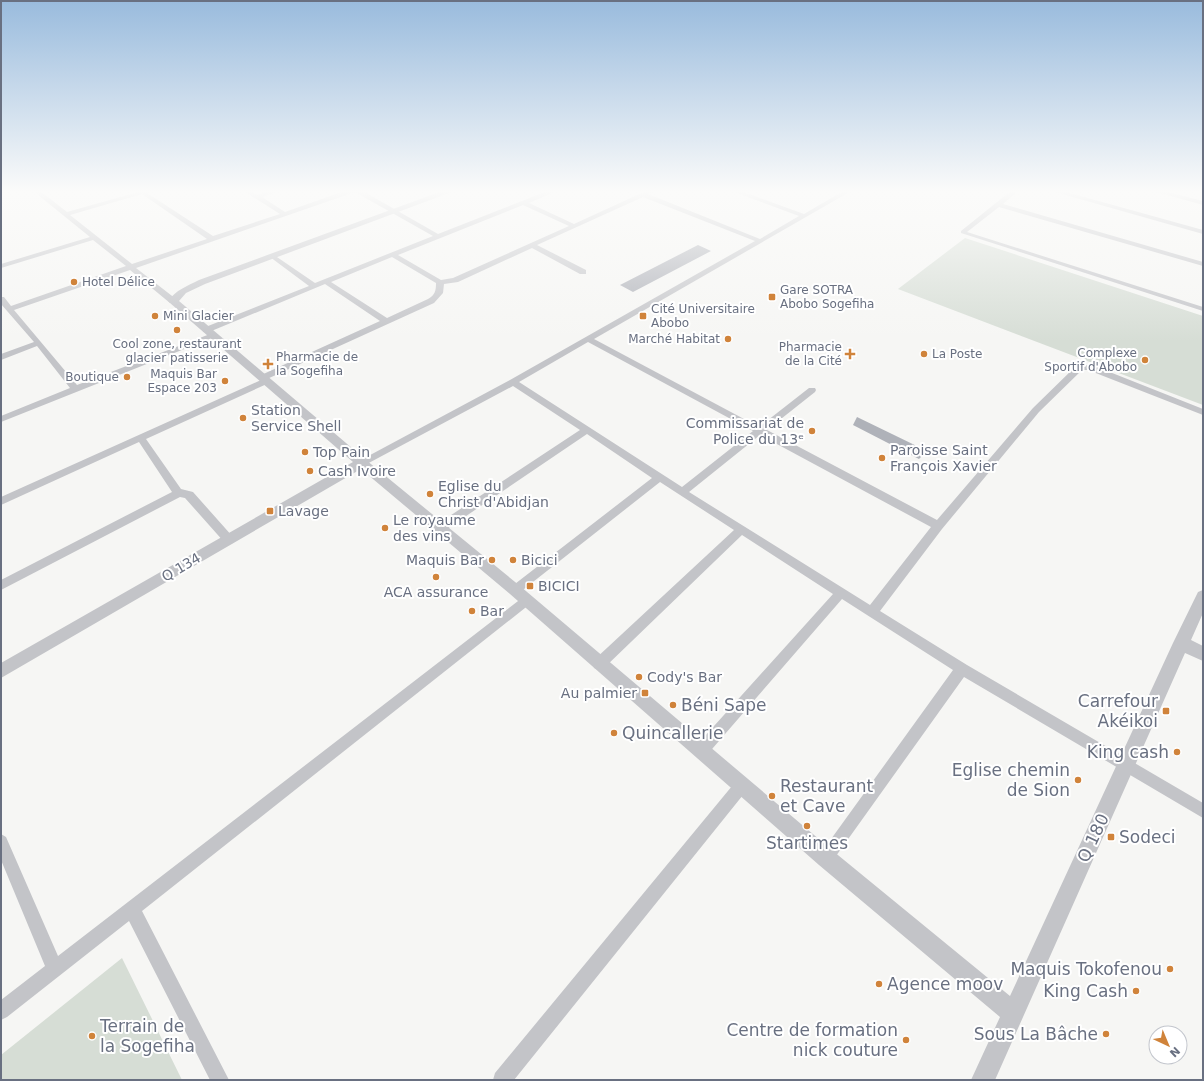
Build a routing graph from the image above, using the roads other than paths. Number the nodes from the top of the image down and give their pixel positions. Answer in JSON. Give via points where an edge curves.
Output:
{"nodes":[{"id":1,"x":86,"y":240,"type":"edge"},
{"id":2,"x":97,"y":240,"type":"edge"},
{"id":3,"x":208,"y":240,"type":"edge"},
{"id":4,"x":315,"y":240,"type":"edge"},
{"id":5,"x":427,"y":240,"type":"edge"},
{"id":6,"x":542,"y":240,"type":"edge"},
{"id":7,"x":760,"y":240,"type":"edge"},
{"id":8,"x":987,"y":240,"type":"edge"},
{"id":9,"x":1122,"y":240,"type":"edge"},
{"id":10,"x":532,"y":245,"type":"junction"},
{"id":11,"x":393,"y":254,"type":"junction"},
{"id":12,"x":272,"y":256,"type":"junction"},
{"id":13,"x":1203,"y":264,"type":"edge"},
{"id":14,"x":1,"y":266,"type":"edge"},
{"id":15,"x":131,"y":268,"type":"junction"},
{"id":16,"x":583,"y":272,"type":"dead end"},
{"id":17,"x":326,"y":282,"type":"junction"},
{"id":18,"x":440,"y":282,"type":"junction"},
{"id":19,"x":315,"y":287,"type":"junction"},
{"id":20,"x":1,"y":299,"type":"edge"},
{"id":21,"x":173,"y":301,"type":"junction"},
{"id":22,"x":10,"y":309,"type":"junction"},
{"id":23,"x":1203,"y":309,"type":"edge"},
{"id":24,"x":387,"y":322,"type":"junction"},
{"id":25,"x":210,"y":333,"type":"junction"},
{"id":26,"x":588,"y":339,"type":"junction"},
{"id":27,"x":39,"y":343,"type":"junction"},
{"id":28,"x":1,"y":357,"type":"edge"},
{"id":29,"x":264,"y":379,"type":"junction"},
{"id":30,"x":513,"y":382,"type":"junction"},
{"id":31,"x":75,"y":389,"type":"junction"},
{"id":32,"x":812,"y":390,"type":"dead end"},
{"id":33,"x":1203,"y":412,"type":"edge"},
{"id":34,"x":1,"y":419,"type":"edge"},
{"id":35,"x":587,"y":430,"type":"junction"},
{"id":36,"x":761,"y":431,"type":"junction"},
{"id":37,"x":141,"y":438,"type":"junction"},
{"id":38,"x":362,"y":463,"type":"junction"},
{"id":39,"x":660,"y":477,"type":"junction"},
{"id":40,"x":682,"y":492,"type":"junction"},
{"id":41,"x":178,"y":493,"type":"junction"},
{"id":42,"x":1,"y":501,"type":"edge"},
{"id":43,"x":938,"y":526,"type":"junction"},
{"id":44,"x":440,"y":528,"type":"junction"},
{"id":45,"x":742,"y":529,"type":"junction"},
{"id":46,"x":229,"y":540,"type":"junction"},
{"id":47,"x":1,"y":584,"type":"edge"},
{"id":48,"x":515,"y":590,"type":"junction"},
{"id":49,"x":841,"y":593,"type":"junction"},
{"id":50,"x":1203,"y":596,"type":"edge"},
{"id":51,"x":526,"y":601,"type":"junction"},
{"id":52,"x":872,"y":612,"type":"junction"},
{"id":53,"x":1181,"y":642,"type":"junction"},
{"id":54,"x":1203,"y":654,"type":"edge"},
{"id":55,"x":600,"y":664,"type":"junction"},
{"id":56,"x":962,"y":669,"type":"junction"},
{"id":57,"x":1,"y":671,"type":"edge"},
{"id":58,"x":701,"y":751,"type":"junction"},
{"id":59,"x":1126,"y":766,"type":"junction"},
{"id":60,"x":742,"y":785,"type":"junction"},
{"id":61,"x":1203,"y":812,"type":"edge"},
{"id":62,"x":1,"y":842,"type":"edge"},
{"id":63,"x":826,"y":858,"type":"junction"},
{"id":64,"x":132,"y":909,"type":"junction"},
{"id":65,"x":55,"y":969,"type":"junction"},
{"id":66,"x":1,"y":1011,"type":"edge"},
{"id":67,"x":1013,"y":1013,"type":"junction"},
{"id":68,"x":220,"y":1080,"type":"edge"},
{"id":69,"x":502,"y":1080,"type":"edge"},
{"id":70,"x":983,"y":1080,"type":"edge"}],
"edges":[{"from":1,"to":14,"type":"street"},
{"from":2,"to":15,"type":"street"},
{"from":3,"to":15,"type":"street"},
{"from":4,"to":12,"type":"street"},
{"from":5,"to":11,"type":"street"},
{"from":6,"to":10,"type":"street"},
{"from":7,"to":26,"type":"street"},
{"from":8,"to":23,"type":"street"},
{"from":9,"to":13,"type":"street"},
{"from":10,"to":16,"type":"street"},
{"from":10,"to":18,"type":"street","via":[[455,280]]},
{"from":11,"to":17,"type":"street"},
{"from":11,"to":18,"type":"street"},
{"from":12,"to":19,"type":"street"},
{"from":12,"to":21,"type":"street","via":[[183,291]]},
{"from":15,"to":21,"type":"street"},
{"from":15,"to":22,"type":"street"},
{"from":17,"to":19,"type":"street"},
{"from":17,"to":24,"type":"street"},
{"from":18,"to":24,"type":"street","via":[[438,297]]},
{"from":19,"to":25,"type":"street"},
{"from":20,"to":22,"type":"street"},
{"from":21,"to":25,"type":"street"},
{"from":22,"to":27,"type":"street"},
{"from":24,"to":29,"type":"street"},
{"from":25,"to":29,"type":"street"},
{"from":25,"to":31,"type":"street"},
{"from":26,"to":30,"type":"street"},
{"from":26,"to":36,"type":"street"},
{"from":27,"to":28,"type":"street"},
{"from":27,"to":31,"type":"street"},
{"from":29,"to":37,"type":"street"},
{"from":29,"to":38,"type":"street"},
{"from":30,"to":35,"type":"street"},
{"from":30,"to":38,"type":"street"},
{"from":31,"to":34,"type":"street"},
{"from":32,"to":36,"type":"street"},
{"from":33,"to":43,"type":"street","via":[[1082,366],[1036,410]]},
{"from":35,"to":39,"type":"street"},
{"from":35,"to":44,"type":"street"},
{"from":36,"to":40,"type":"street"},
{"from":36,"to":43,"type":"street"},
{"from":37,"to":41,"type":"street"},
{"from":37,"to":42,"type":"street"},
{"from":38,"to":44,"type":"street"},
{"from":38,"to":46,"type":"street","name":"Q 134"},
{"from":39,"to":40,"type":"street"},
{"from":39,"to":48,"type":"street"},
{"from":40,"to":45,"type":"street"},
{"from":41,"to":46,"type":"street","via":[[189,495]]},
{"from":41,"to":47,"type":"street"},
{"from":43,"to":52,"type":"street"},
{"from":44,"to":48,"type":"street"},
{"from":45,"to":49,"type":"street"},
{"from":45,"to":55,"type":"street"},
{"from":46,"to":57,"type":"street","name":"Q 134"},
{"from":48,"to":51,"type":"street"},
{"from":49,"to":52,"type":"street"},
{"from":49,"to":58,"type":"street"},
{"from":50,"to":53,"type":"street","name":"Q 180"},
{"from":51,"to":55,"type":"street"},
{"from":51,"to":64,"type":"street"},
{"from":52,"to":56,"type":"street"},
{"from":53,"to":54,"type":"street"},
{"from":53,"to":59,"type":"street","name":"Q 180"},
{"from":55,"to":58,"type":"street"},
{"from":56,"to":59,"type":"street"},
{"from":56,"to":63,"type":"street"},
{"from":58,"to":60,"type":"street"},
{"from":59,"to":61,"type":"street"},
{"from":59,"to":67,"type":"street","name":"Q 180"},
{"from":60,"to":63,"type":"street"},
{"from":60,"to":69,"type":"street"},
{"from":62,"to":65,"type":"street"},
{"from":63,"to":67,"type":"street"},
{"from":64,"to":65,"type":"street"},
{"from":64,"to":68,"type":"street"},
{"from":65,"to":66,"type":"street"},
{"from":67,"to":70,"type":"street","name":"Q 180"}]}
